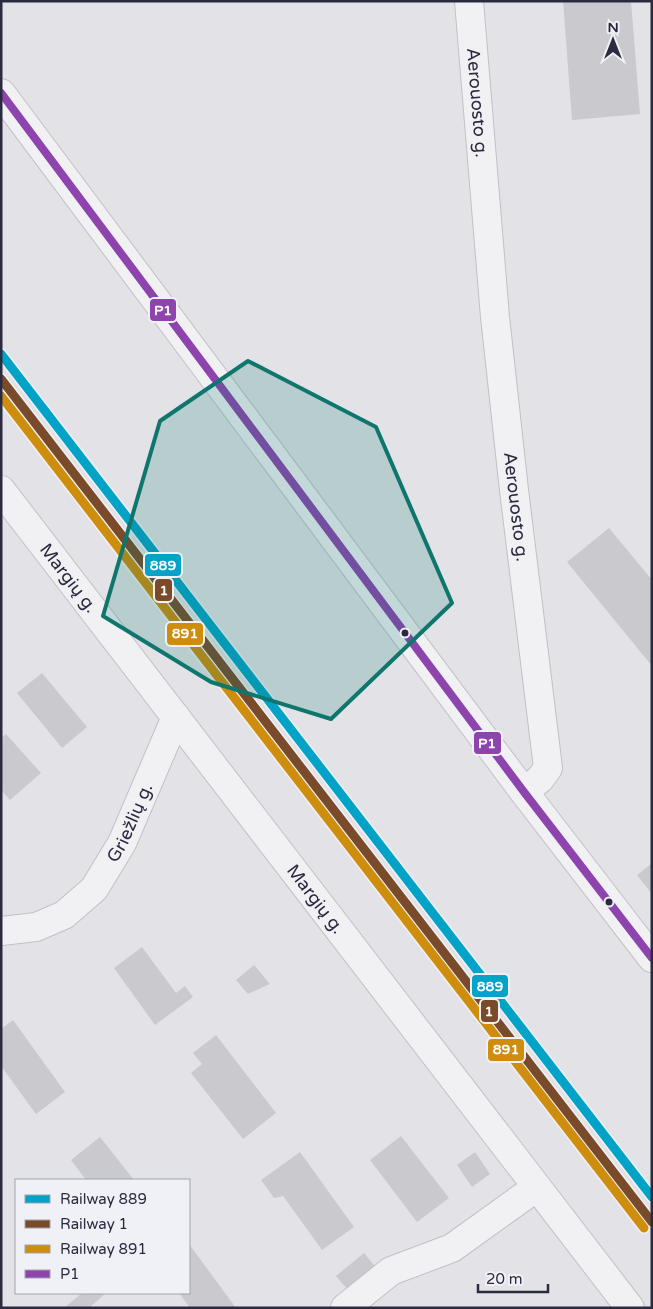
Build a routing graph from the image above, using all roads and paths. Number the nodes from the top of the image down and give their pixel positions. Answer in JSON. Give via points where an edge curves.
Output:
{"nodes":[{"id":1,"x":469,"y":1,"type":"edge"},
{"id":2,"x":1,"y":92,"type":"edge"},
{"id":3,"x":1,"y":490,"type":"edge"},
{"id":4,"x":176,"y":718,"type":"junction"},
{"id":5,"x":524,"y":792,"type":"junction"},
{"id":6,"x":1,"y":930,"type":"edge"},
{"id":7,"x":652,"y":958,"type":"edge"},
{"id":8,"x":537,"y":1187,"type":"junction"},
{"id":9,"x":345,"y":1308,"type":"edge"},
{"id":10,"x":630,"y":1308,"type":"edge"}],
"edges":[{"from":1,"to":5,"type":"street","name":"Aerouosto g.","via":[[495,317],[548,768]]},
{"from":2,"to":5,"type":"street"},
{"from":3,"to":4,"type":"street","name":"Margių g."},
{"from":4,"to":6,"type":"street","name":"Griežlių g.","via":[[122,843],[94,889],[64,915],[36,927]]},
{"from":4,"to":8,"type":"street","name":"Margių g."},
{"from":5,"to":7,"type":"street"},
{"from":8,"to":9,"type":"street","via":[[452,1248],[391,1271]]},
{"from":8,"to":10,"type":"street","name":"Margių g."}]}
